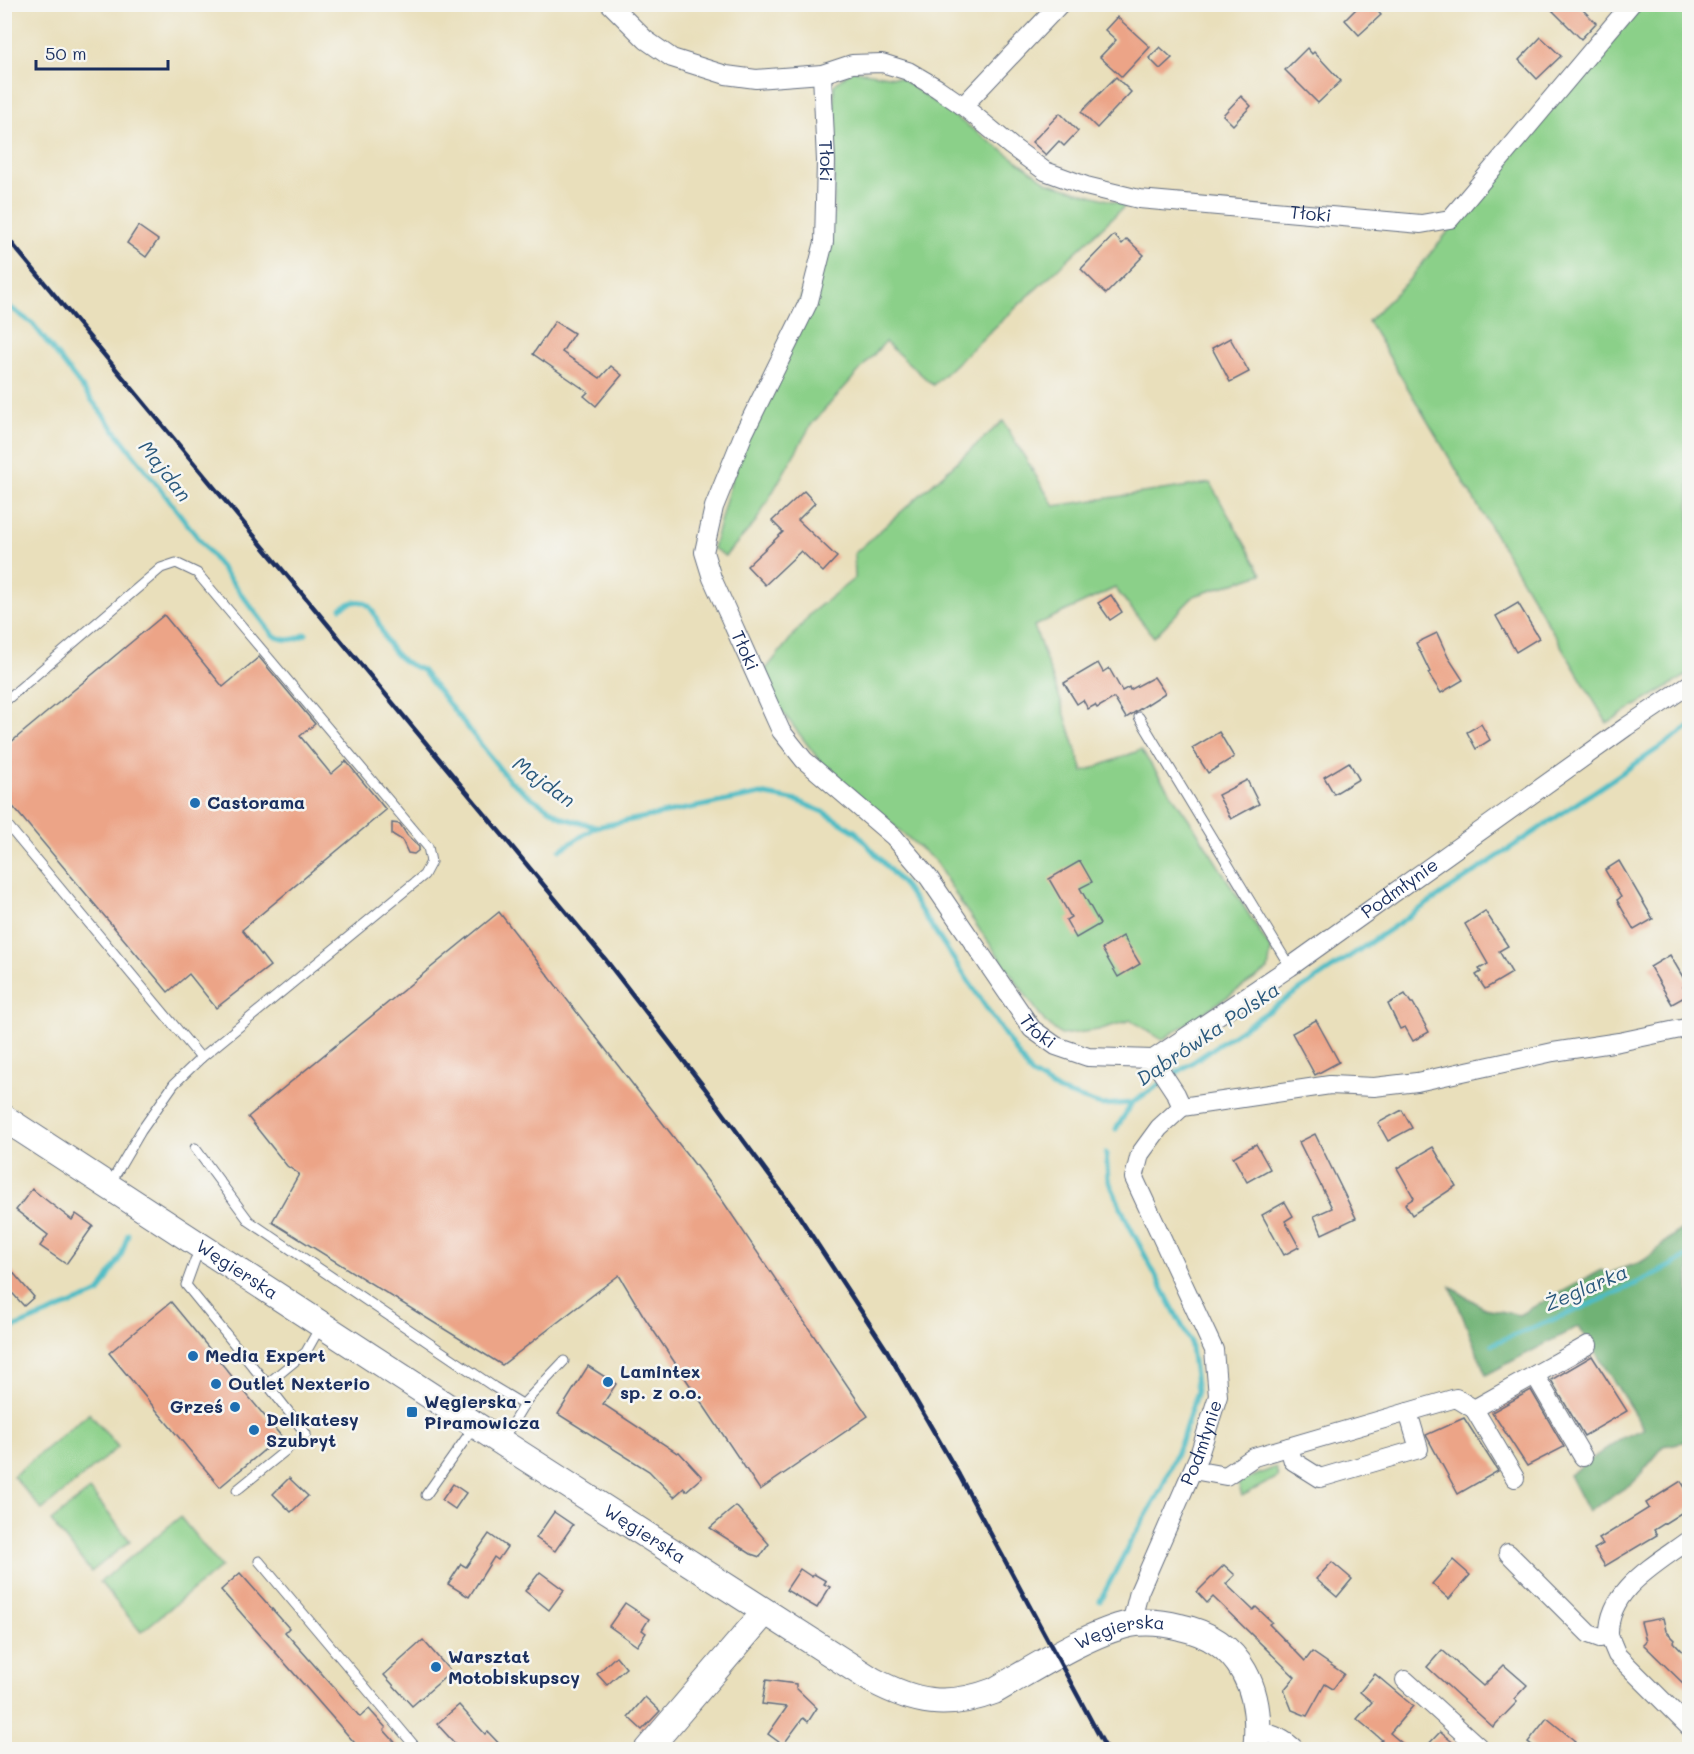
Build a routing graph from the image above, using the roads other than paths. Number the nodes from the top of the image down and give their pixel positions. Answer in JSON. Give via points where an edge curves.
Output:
{"nodes":[{"id":1,"x":610,"y":4,"type":"edge"},
{"id":2,"x":1060,"y":4,"type":"edge"},
{"id":3,"x":1631,"y":4,"type":"edge"},
{"id":4,"x":822,"y":74,"type":"junction"},
{"id":5,"x":963,"y":106,"type":"junction"},
{"id":6,"x":1689,"y":684,"type":"edge"},
{"id":7,"x":4,"y":702,"type":"edge"},
{"id":8,"x":1139,"y":717,"type":"dead end"},
{"id":9,"x":4,"y":821,"type":"edge"},
{"id":10,"x":1290,"y":967,"type":"junction"},
{"id":11,"x":1689,"y":1027,"type":"edge"},
{"id":12,"x":201,"y":1058,"type":"junction"},
{"id":13,"x":1156,"y":1064,"type":"junction"},
{"id":14,"x":1179,"y":1100,"type":"junction"},
{"id":15,"x":4,"y":1118,"type":"edge"},
{"id":16,"x":195,"y":1148,"type":"dead end"},
{"id":17,"x":109,"y":1185,"type":"junction"},
{"id":18,"x":204,"y":1246,"type":"junction"},
{"id":19,"x":321,"y":1324,"type":"junction"},
{"id":20,"x":1588,"y":1345,"type":"dead end"},
{"id":21,"x":564,"y":1361,"type":"dead end"},
{"id":22,"x":1535,"y":1375,"type":"junction"},
{"id":23,"x":267,"y":1384,"type":"junction"},
{"id":24,"x":524,"y":1405,"type":"junction"},
{"id":25,"x":1474,"y":1409,"type":"junction"},
{"id":26,"x":1408,"y":1412,"type":"junction"},
{"id":27,"x":475,"y":1425,"type":"junction"},
{"id":28,"x":501,"y":1442,"type":"junction"},
{"id":29,"x":1289,"y":1447,"type":"junction"},
{"id":30,"x":1583,"y":1457,"type":"dead end"},
{"id":31,"x":1193,"y":1470,"type":"junction"},
{"id":32,"x":1515,"y":1478,"type":"dead end"},
{"id":33,"x":237,"y":1490,"type":"dead end"},
{"id":34,"x":426,"y":1496,"type":"dead end"},
{"id":35,"x":1689,"y":1539,"type":"edge"},
{"id":36,"x":1508,"y":1553,"type":"dead end"},
{"id":37,"x":259,"y":1561,"type":"dead end"},
{"id":38,"x":765,"y":1612,"type":"junction"},
{"id":39,"x":1131,"y":1624,"type":"junction"},
{"id":40,"x":1609,"y":1636,"type":"junction"},
{"id":41,"x":1405,"y":1680,"type":"dead end"},
{"id":42,"x":1689,"y":1728,"type":"edge"},
{"id":43,"x":1257,"y":1740,"type":"edge"},
{"id":44,"x":418,"y":1749,"type":"edge"},
{"id":45,"x":647,"y":1749,"type":"edge"},
{"id":46,"x":1296,"y":1749,"type":"edge"},
{"id":47,"x":1482,"y":1749,"type":"edge"}],
"edges":[{"from":1,"to":4,"type":"street","name":"Tłoki","via":[[646,40],[672,58],[693,66],[756,79]]},
{"from":2,"to":5,"type":"street"},
{"from":3,"to":5,"type":"street","name":"Tłoki","via":[[1450,219],[1421,224],[1139,199],[1086,186],[1045,171]]},
{"from":4,"to":5,"type":"street","name":"Tłoki","via":[[852,64],[882,63],[908,71]]},
{"from":4,"to":13,"type":"street","name":"Tłoki","via":[[824,242],[810,302],[744,433],[714,507],[704,552],[712,578],[781,731],[804,760],[894,837],[929,878],[1032,1029],[1056,1046],[1088,1057]]},
{"from":6,"to":10,"type":"street","name":"Podmłynie"},
{"from":7,"to":12,"type":"lane","via":[[161,568],[176,563],[197,573],[428,847],[431,862],[424,875]]},
{"from":8,"to":10,"type":"lane"},
{"from":9,"to":12,"type":"lane"},
{"from":10,"to":13,"type":"street","name":"Podmłynie"},
{"from":11,"to":14,"type":"street","via":[[1417,1082],[1374,1087],[1330,1085]]},
{"from":12,"to":17,"type":"lane","via":[[174,1084]]},
{"from":13,"to":14,"type":"street"},
{"from":14,"to":31,"type":"street","name":"Podmłynie","via":[[1140,1154],[1134,1178],[1214,1350],[1218,1396]]},
{"from":15,"to":17,"type":"main road","name":"Węgierska"},
{"from":16,"to":24,"type":"lane","via":[[249,1221]]},
{"from":17,"to":18,"type":"main road","name":"Węgierska"},
{"from":18,"to":19,"type":"main road","name":"Węgierska"},
{"from":18,"to":23,"type":"lane","via":[[186,1284]]},
{"from":19,"to":23,"type":"lane","via":[[306,1352]]},
{"from":19,"to":27,"type":"main road","name":"Węgierska"},
{"from":20,"to":22,"type":"street"},
{"from":21,"to":24,"type":"lane"},
{"from":22,"to":25,"type":"street"},
{"from":22,"to":30,"type":"street"},
{"from":23,"to":33,"type":"lane","via":[[306,1434]]},
{"from":24,"to":28,"type":"lane"},
{"from":25,"to":26,"type":"street","via":[[1456,1398]]},
{"from":25,"to":32,"type":"street"},
{"from":26,"to":29,"type":"street"},
{"from":26,"to":29,"type":"street","via":[[1419,1449],[1320,1478],[1293,1461]]},
{"from":27,"to":28,"type":"main road","name":"Węgierska"},
{"from":27,"to":34,"type":"lane"},
{"from":28,"to":38,"type":"main road","name":"Węgierska"},
{"from":29,"to":31,"type":"street","via":[[1254,1457],[1226,1476]]},
{"from":31,"to":39,"type":"street","name":"Podmłynie","via":[[1138,1592]]},
{"from":35,"to":40,"type":"street","via":[[1624,1591],[1614,1608]]},
{"from":36,"to":40,"type":"street","via":[[1589,1634]]},
{"from":37,"to":44,"type":"lane"},
{"from":38,"to":39,"type":"main road","name":"Węgierska","via":[[872,1680],[896,1693],[927,1701],[952,1701],[994,1691],[1089,1639]]},
{"from":38,"to":45,"type":"main road"},
{"from":39,"to":43,"type":"main road","name":"Węgierska","via":[[1188,1628],[1209,1637],[1234,1657],[1254,1694]]},
{"from":40,"to":42,"type":"street","via":[[1617,1655]]},
{"from":41,"to":47,"type":"street"},
{"from":43,"to":46,"type":"street","via":[[1269,1733]]}]}
